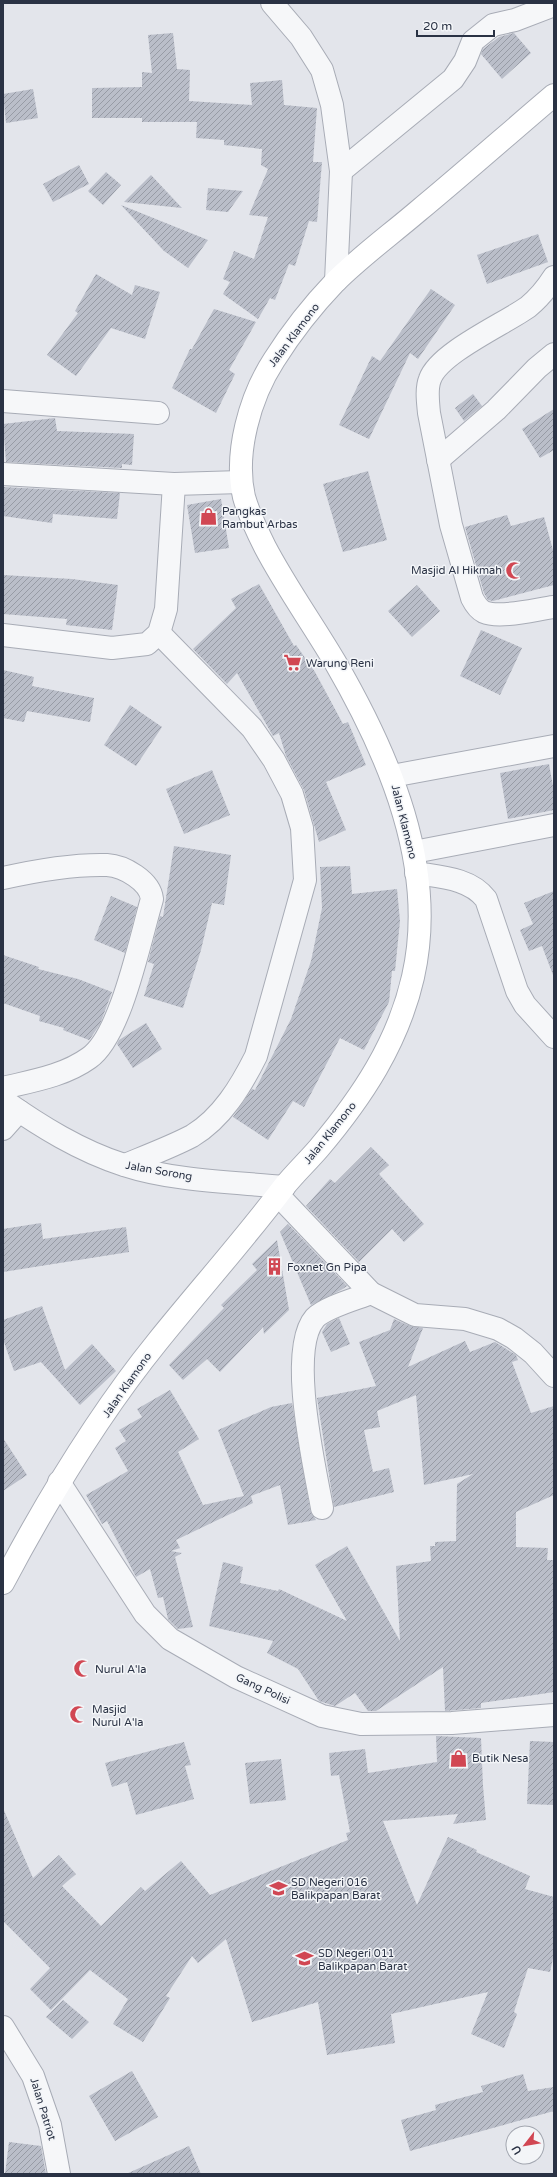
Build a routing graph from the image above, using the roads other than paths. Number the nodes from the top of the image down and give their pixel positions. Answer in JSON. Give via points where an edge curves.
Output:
{"nodes":[{"id":1,"x":272,"y":3,"type":"edge"},
{"id":2,"x":554,"y":5,"type":"edge"},
{"id":3,"x":554,"y":96,"type":"edge"},
{"id":4,"x":342,"y":171,"type":"junction"},
{"id":5,"x":554,"y":277,"type":"edge"},
{"id":6,"x":336,"y":281,"type":"junction"},
{"id":7,"x":554,"y":354,"type":"edge"},
{"id":8,"x":3,"y":401,"type":"edge"},
{"id":9,"x":158,"y":413,"type":"dead end"},
{"id":10,"x":438,"y":460,"type":"junction"},
{"id":11,"x":3,"y":474,"type":"edge"},
{"id":12,"x":242,"y":482,"type":"junction"},
{"id":13,"x":174,"y":484,"type":"junction"},
{"id":14,"x":554,"y":607,"type":"edge"},
{"id":15,"x":158,"y":633,"type":"junction"},
{"id":16,"x":3,"y":635,"type":"edge"},
{"id":17,"x":554,"y":746,"type":"edge"},
{"id":18,"x":392,"y":776,"type":"junction"},
{"id":19,"x":554,"y":825,"type":"edge"},
{"id":20,"x":415,"y":862,"type":"junction"},
{"id":21,"x":3,"y":878,"type":"edge"},
{"id":22,"x":554,"y":1037,"type":"edge"},
{"id":23,"x":3,"y":1088,"type":"edge"},
{"id":24,"x":11,"y":1105,"type":"edge"},
{"id":25,"x":3,"y":1129,"type":"edge"},
{"id":26,"x":125,"y":1165,"type":"junction"},
{"id":27,"x":281,"y":1191,"type":"junction"},
{"id":28,"x":370,"y":1293,"type":"junction"},
{"id":29,"x":554,"y":1376,"type":"edge"},
{"id":30,"x":59,"y":1482,"type":"junction"},
{"id":31,"x":322,"y":1508,"type":"dead end"},
{"id":32,"x":3,"y":1583,"type":"edge"},
{"id":33,"x":554,"y":1715,"type":"edge"},
{"id":34,"x":3,"y":2028,"type":"edge"},
{"id":35,"x":59,"y":2174,"type":"edge"}],
"edges":[{"from":1,"to":4,"type":"street","via":[[301,37],[322,70],[332,105]]},
{"from":2,"to":4,"type":"street","via":[[515,20],[493,25],[473,41],[465,61],[453,80]]},
{"from":3,"to":6,"type":"main road","name":"Jalan Klamono"},
{"from":4,"to":6,"type":"street"},
{"from":5,"to":10,"type":"street","via":[[545,291],[528,306],[448,357],[430,378],[428,413]]},
{"from":6,"to":12,"type":"main road","name":"Jalan Klamono","via":[[273,361],[262,382],[250,414],[242,460]]},
{"from":7,"to":10,"type":"street","via":[[496,410]]},
{"from":8,"to":9,"type":"street"},
{"from":10,"to":14,"type":"street","via":[[451,525],[472,598],[478,608],[490,614]]},
{"from":11,"to":13,"type":"street"},
{"from":12,"to":13,"type":"street"},
{"from":12,"to":18,"type":"main road","name":"Jalan Klamono","via":[[245,501],[255,526],[281,578],[334,662]]},
{"from":13,"to":15,"type":"street","via":[[166,609]]},
{"from":15,"to":16,"type":"street","via":[[147,644],[112,648]]},
{"from":15,"to":26,"type":"street","via":[[252,728],[274,760],[292,794],[302,828],[305,880],[256,1056],[244,1081],[219,1114],[192,1135]]},
{"from":17,"to":18,"type":"street"},
{"from":18,"to":20,"type":"main road","name":"Jalan Klamono"},
{"from":19,"to":20,"type":"street"},
{"from":20,"to":22,"type":"street","via":[[481,892],[486,899],[517,991],[525,1005]]},
{"from":20,"to":27,"type":"main road","name":"Jalan Klamono","via":[[421,918],[420,946],[404,1012],[370,1082]]},
{"from":21,"to":23,"type":"street","via":[[82,866],[108,865],[124,869],[141,880],[151,891],[152,899],[111,1032],[100,1049],[72,1068]]},
{"from":24,"to":25,"type":"street"},
{"from":24,"to":26,"type":"street","name":"Jalan Sorong","via":[[68,1141]]},
{"from":26,"to":27,"type":"street","name":"Jalan Sorong","via":[[146,1171]]},
{"from":27,"to":28,"type":"street"},
{"from":27,"to":30,"type":"main road","name":"Jalan Klamono","via":[[154,1346]]},
{"from":28,"to":29,"type":"street","via":[[415,1315],[465,1319],[498,1329],[533,1353]]},
{"from":28,"to":31,"type":"street","via":[[324,1312],[315,1319],[304,1347],[306,1409]]},
{"from":30,"to":32,"type":"main road","name":"Jalan Klamono"},
{"from":30,"to":33,"type":"street","name":"Gang Polisi","via":[[145,1614],[170,1639],[236,1677],[322,1716],[361,1724],[452,1723]]},
{"from":34,"to":35,"type":"street","name":"Jalan Patriot","via":[[33,2076],[50,2125]]}]}
